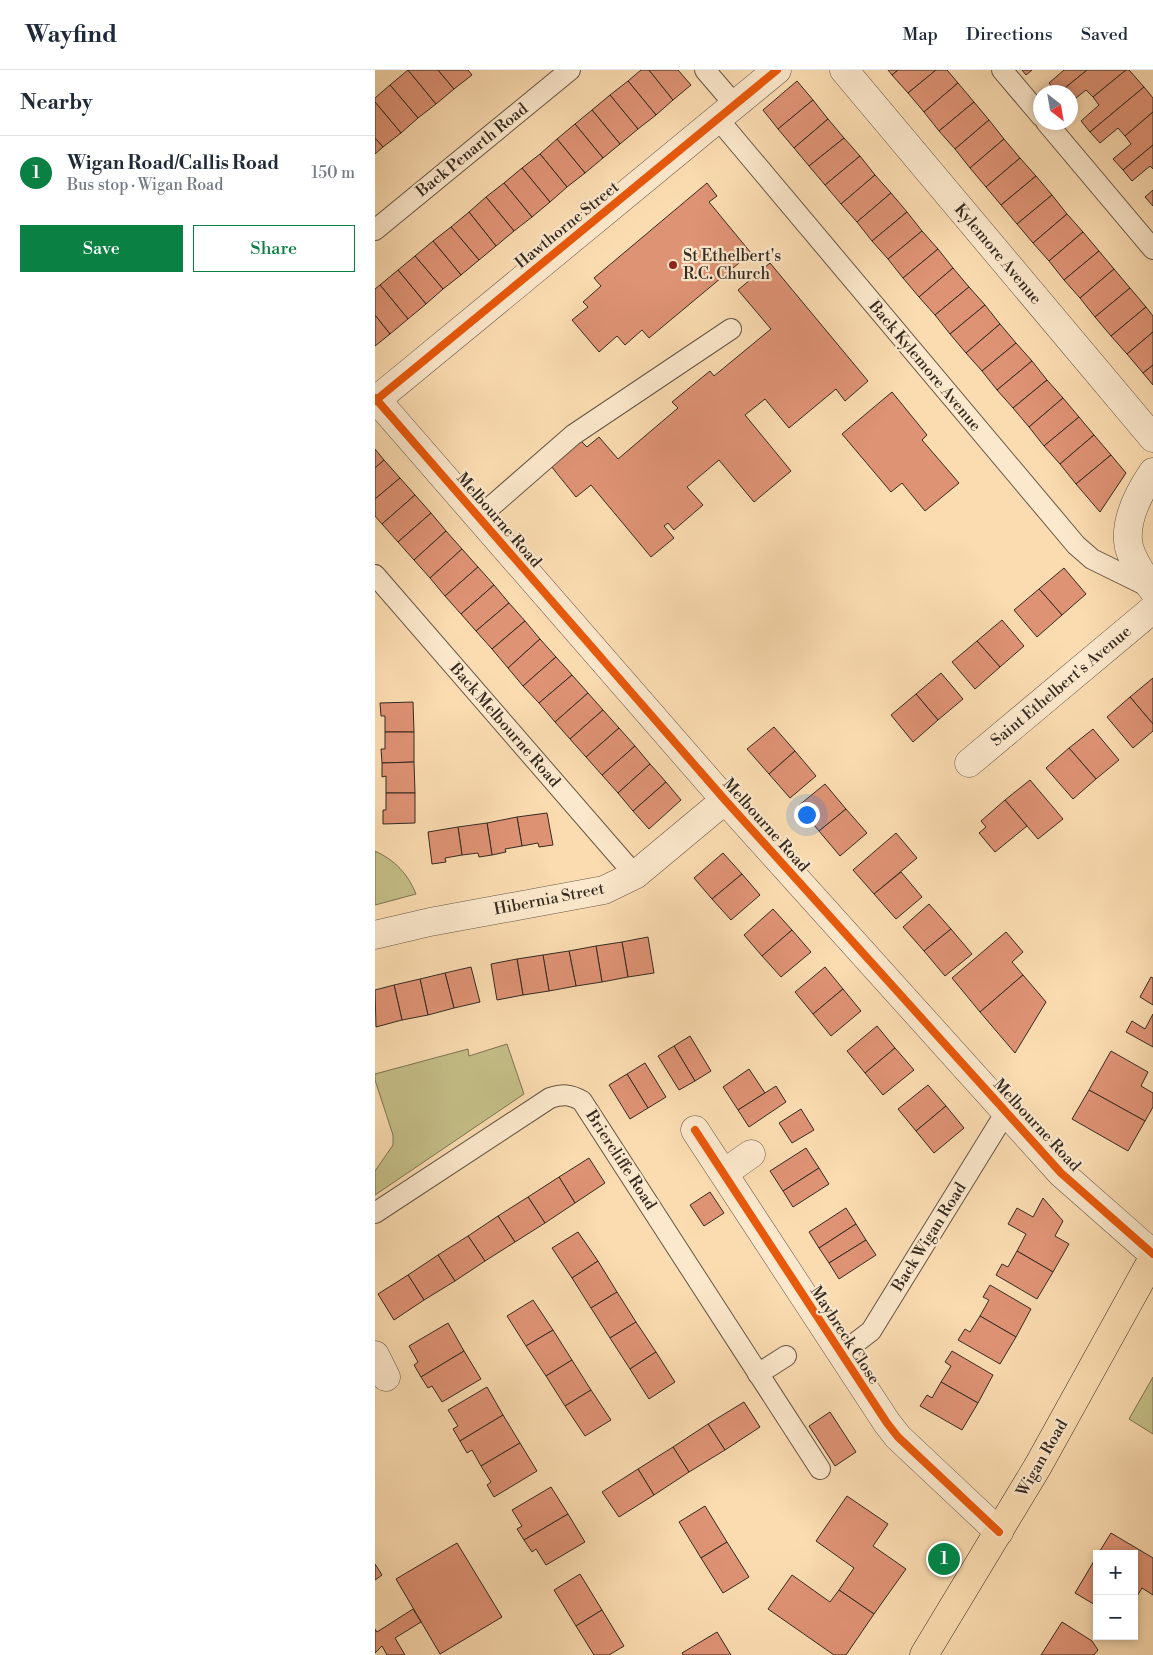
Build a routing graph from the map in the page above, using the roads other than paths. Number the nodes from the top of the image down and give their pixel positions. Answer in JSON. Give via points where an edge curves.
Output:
{"nodes":[{"id":1,"x":570,"y":70,"type":"edge"},
{"id":2,"x":705,"y":70,"type":"edge"},
{"id":3,"x":777,"y":70,"type":"edge"},
{"id":4,"x":844,"y":70,"type":"edge"},
{"id":5,"x":1002,"y":70,"type":"edge"},
{"id":6,"x":1033,"y":107,"type":"edge"},
{"id":7,"x":726,"y":112,"type":"junction"},
{"id":8,"x":1053,"y":130,"type":"edge"},
{"id":9,"x":375,"y":230,"type":"edge"},
{"id":10,"x":1153,"y":249,"type":"edge"},
{"id":11,"x":731,"y":329,"type":"dead end"},
{"id":12,"x":376,"y":399,"type":"edge"},
{"id":13,"x":1153,"y":438,"type":"edge"},
{"id":14,"x":1153,"y":472,"type":"edge"},
{"id":15,"x":479,"y":517,"type":"junction"},
{"id":16,"x":375,"y":576,"type":"edge"},
{"id":17,"x":1153,"y":590,"type":"edge"},
{"id":18,"x":1153,"y":609,"type":"edge"},
{"id":19,"x":969,"y":763,"type":"dead end"},
{"id":20,"x":725,"y":800,"type":"junction"},
{"id":21,"x":635,"y":875,"type":"junction"},
{"id":22,"x":375,"y":935,"type":"edge"},
{"id":23,"x":1006,"y":1112,"type":"junction"},
{"id":24,"x":695,"y":1130,"type":"dead end"},
{"id":25,"x":751,"y":1154,"type":"dead end"},
{"id":26,"x":724,"y":1173,"type":"junction"},
{"id":27,"x":375,"y":1213,"type":"edge"},
{"id":28,"x":1153,"y":1254,"type":"edge"},
{"id":29,"x":1153,"y":1258,"type":"edge"},
{"id":30,"x":841,"y":1354,"type":"junction"},
{"id":31,"x":786,"y":1356,"type":"dead end"},
{"id":32,"x":759,"y":1374,"type":"junction"},
{"id":33,"x":820,"y":1469,"type":"dead end"},
{"id":34,"x":999,"y":1532,"type":"junction"},
{"id":35,"x":924,"y":1655,"type":"edge"}],
"edges":[{"from":1,"to":9,"type":"lane","name":"Back Penarth Road"},
{"from":2,"to":7,"type":"lane","name":"Back Kylemore Avenue"},
{"from":3,"to":7,"type":"street","name":"Hawthorne Street"},
{"from":4,"to":13,"type":"street","name":"Kylemore Avenue"},
{"from":5,"to":6,"type":"lane"},
{"from":7,"to":12,"type":"street","name":"Hawthorne Street"},
{"from":7,"to":17,"type":"lane","name":"Back Kylemore Avenue","via":[[1076,545],[1092,559]]},
{"from":8,"to":10,"type":"lane"},
{"from":11,"to":15,"type":"lane","via":[[573,435]]},
{"from":12,"to":15,"type":"street","name":"Melbourne Road"},
{"from":14,"to":17,"type":"street","via":[[1130,519],[1127,542],[1137,566]]},
{"from":15,"to":20,"type":"street","name":"Melbourne Road"},
{"from":16,"to":21,"type":"lane","name":"Back Melbourne Road"},
{"from":18,"to":19,"type":"street","name":"Saint Ethelbert's Avenue"},
{"from":20,"to":21,"type":"street","name":"Hibernia Street"},
{"from":20,"to":23,"type":"street","name":"Melbourne Road"},
{"from":21,"to":22,"type":"street","name":"Hibernia Street","via":[[604,890]]},
{"from":23,"to":28,"type":"street","name":"Melbourne Road","via":[[1061,1173]]},
{"from":23,"to":30,"type":"lane","name":"Back Wigan Road","via":[[871,1331]]},
{"from":24,"to":26,"type":"street","name":"Maybreck Close"},
{"from":25,"to":26,"type":"street"},
{"from":26,"to":30,"type":"street","name":"Maybreck Close"},
{"from":27,"to":32,"type":"lane","name":"Briercliffe Road","via":[[550,1098],[572,1096],[582,1101],[590,1111]]},
{"from":29,"to":34,"type":"main road","name":"Wigan Road"},
{"from":30,"to":34,"type":"street","name":"Maybreck Close","via":[[899,1437]]},
{"from":31,"to":32,"type":"lane"},
{"from":32,"to":33,"type":"lane","name":"Briercliffe Road"},
{"from":34,"to":35,"type":"main road","name":"Wigan Road"}]}
